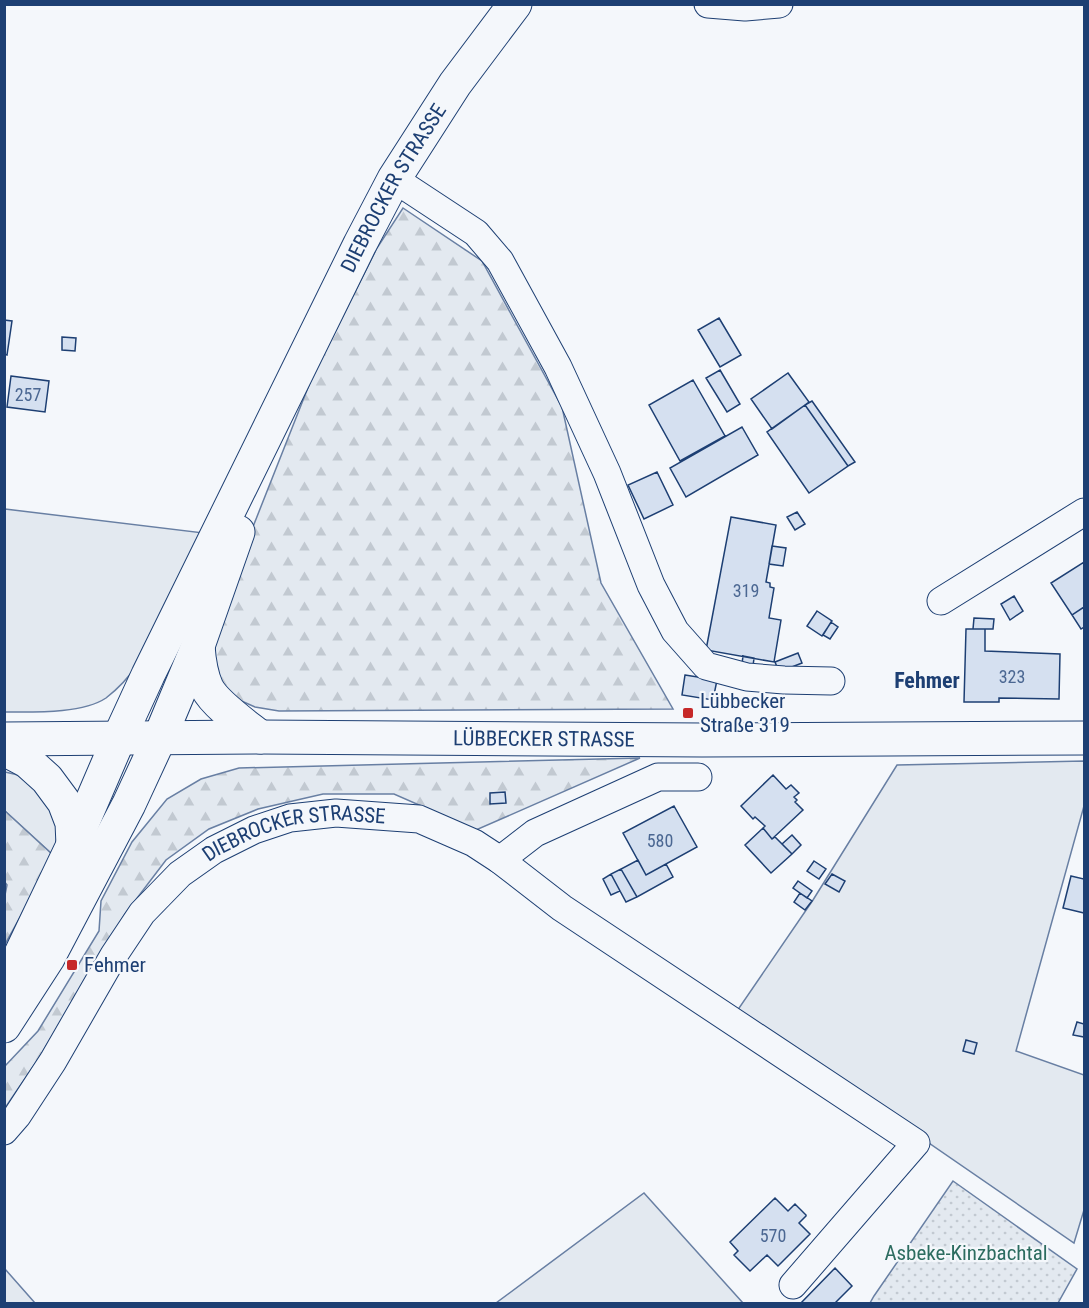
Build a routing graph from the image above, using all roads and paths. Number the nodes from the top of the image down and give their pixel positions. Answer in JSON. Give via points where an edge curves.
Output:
{"nodes":[{"id":1,"x":515,"y":4,"type":"edge"},
{"id":2,"x":708,"y":4,"type":"edge"},
{"id":3,"x":779,"y":4,"type":"edge"},
{"id":4,"x":394,"y":179,"type":"junction"},
{"id":5,"x":291,"y":383,"type":"junction"},
{"id":6,"x":1084,"y":512,"type":"edge"},
{"id":7,"x":941,"y":602,"type":"dead end"},
{"id":8,"x":198,"y":646,"type":"junction"},
{"id":9,"x":831,"y":681,"type":"dead end"},
{"id":10,"x":160,"y":737,"type":"junction"},
{"id":11,"x":260,"y":737,"type":"junction"},
{"id":12,"x":119,"y":738,"type":"junction"},
{"id":13,"x":1084,"y":738,"type":"edge"},
{"id":14,"x":4,"y":739,"type":"edge"},
{"id":15,"x":4,"y":749,"type":"edge"},
{"id":16,"x":698,"y":777,"type":"dead end"},
{"id":17,"x":74,"y":844,"type":"junction"},
{"id":18,"x":500,"y":860,"type":"junction"},
{"id":19,"x":4,"y":989,"type":"edge"},
{"id":20,"x":4,"y":1026,"type":"edge"},
{"id":21,"x":4,"y":1131,"type":"edge"},
{"id":22,"x":793,"y":1285,"type":"dead end"}],
"edges":[{"from":1,"to":4,"type":"main road","name":"DIEBROCKER STRASSE","via":[[455,84]]},
{"from":2,"to":3,"type":"street"},
{"from":4,"to":5,"type":"main road","name":"DIEBROCKER STRASSE"},
{"from":4,"to":9,"type":"street","via":[[476,233],[500,261],[558,367],[607,473],[651,585],[675,631],[706,666],[747,676]]},
{"from":5,"to":8,"type":"main road","name":"DIEBROCKER STRASSE"},
{"from":5,"to":12,"type":"main road","name":"DIEBROCKER STRASSE"},
{"from":6,"to":7,"type":"street"},
{"from":8,"to":10,"type":"main road","name":"DIEBROCKER STRASSE"},
{"from":8,"to":11,"type":"main road","via":[[207,689]]},
{"from":10,"to":11,"type":"main road","name":"LÜBBECKER STRASSE"},
{"from":10,"to":12,"type":"main road","name":"LÜBBECKER STRASSE"},
{"from":10,"to":20,"type":"main road","name":"DIEBROCKER STRASSE","via":[[48,958]]},
{"from":11,"to":13,"type":"main road","name":"LÜBBECKER STRASSE"},
{"from":12,"to":14,"type":"main road","name":"LÜBBECKER STRASSE"},
{"from":12,"to":17,"type":"main road","name":"DIEBROCKER STRASSE"},
{"from":15,"to":17,"type":"main road","via":[[27,761],[64,802]]},
{"from":16,"to":18,"type":"street","via":[[658,777],[535,833]]},
{"from":17,"to":19,"type":"main road","name":"DIEBROCKER STRASSE"},
{"from":18,"to":21,"type":"street","name":"DIEBROCKER STRASSE","via":[[474,843],[418,819],[336,813],[290,818],[214,850],[180,874],[141,913],[53,1061]]},
{"from":18,"to":22,"type":"street","name":"DIEBROCKER STRASSE","via":[[562,908],[915,1143]]}]}
